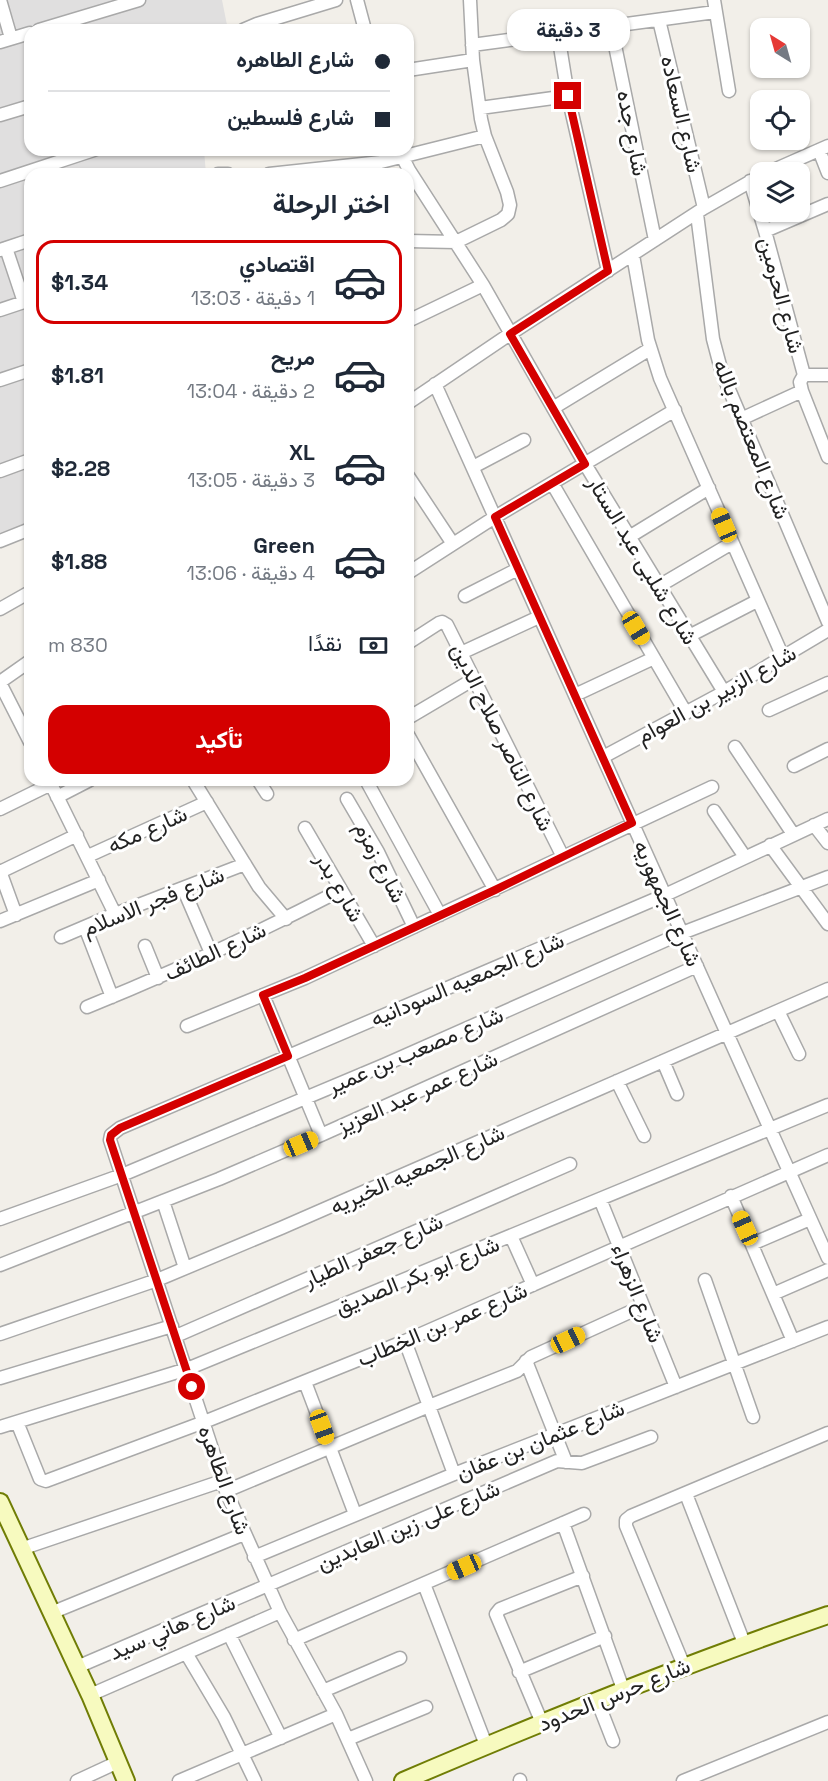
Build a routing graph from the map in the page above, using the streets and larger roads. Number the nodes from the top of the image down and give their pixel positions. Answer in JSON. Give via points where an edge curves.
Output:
{"nodes":[{"id":1,"x":0,"y":0,"type":"edge"},
{"id":2,"x":139,"y":0,"type":"edge"},
{"id":3,"x":336,"y":0,"type":"edge"},
{"id":4,"x":357,"y":0,"type":"edge"},
{"id":5,"x":470,"y":0,"type":"edge"},
{"id":6,"x":714,"y":6,"type":"edge"},
{"id":7,"x":659,"y":20,"type":"junction"},
{"id":8,"x":59,"y":24,"type":"edge"},
{"id":9,"x":257,"y":24,"type":"edge"},
{"id":10,"x":363,"y":24,"type":"edge"},
{"id":11,"x":612,"y":26,"type":"junction"},
{"id":12,"x":558,"y":34,"type":"junction"},
{"id":13,"x":24,"y":35,"type":"edge"},
{"id":14,"x":5,"y":40,"type":"edge"},
{"id":15,"x":472,"y":45,"type":"junction"},
{"id":16,"x":473,"y":60,"type":"junction"},
{"id":17,"x":414,"y":69,"type":"edge"},
{"id":18,"x":729,"y":91,"type":"dead end"},
{"id":19,"x":568,"y":96,"type":"junction"},
{"id":20,"x":24,"y":108,"type":"edge"},
{"id":21,"x":480,"y":108,"type":"junction"},
{"id":22,"x":0,"y":115,"type":"edge"},
{"id":23,"x":485,"y":136,"type":"junction"},
{"id":24,"x":824,"y":148,"type":"edge"},
{"id":25,"x":414,"y":150,"type":"edge"},
{"id":26,"x":76,"y":156,"type":"edge"},
{"id":27,"x":394,"y":156,"type":"edge"},
{"id":28,"x":792,"y":162,"type":"edge"},
{"id":29,"x":39,"y":168,"type":"edge"},
{"id":30,"x":325,"y":168,"type":"edge"},
{"id":31,"x":24,"y":173,"type":"edge"},
{"id":32,"x":828,"y":173,"type":"edge"},
{"id":33,"x":414,"y":175,"type":"edge"},
{"id":34,"x":0,"y":181,"type":"edge"},
{"id":35,"x":750,"y":182,"type":"edge"},
{"id":36,"x":828,"y":204,"type":"edge"},
{"id":37,"x":700,"y":211,"type":"junction"},
{"id":38,"x":763,"y":222,"type":"edge"},
{"id":39,"x":765,"y":231,"type":"junction"},
{"id":40,"x":655,"y":240,"type":"junction"},
{"id":41,"x":414,"y":241,"type":"edge"},
{"id":42,"x":24,"y":242,"type":"edge"},
{"id":43,"x":456,"y":242,"type":"junction"},
{"id":44,"x":3,"y":249,"type":"edge"},
{"id":45,"x":633,"y":255,"type":"junction"},
{"id":46,"x":608,"y":271,"type":"junction"},
{"id":47,"x":483,"y":285,"type":"junction"},
{"id":48,"x":24,"y":294,"type":"edge"},
{"id":49,"x":24,"y":302,"type":"edge"},
{"id":50,"x":0,"y":310,"type":"edge"},
{"id":51,"x":414,"y":316,"type":"edge"},
{"id":52,"x":510,"y":334,"type":"junction"},
{"id":53,"x":650,"y":349,"type":"junction"},
{"id":54,"x":24,"y":372,"type":"edge"},
{"id":55,"x":804,"y":375,"type":"junction"},
{"id":56,"x":828,"y":375,"type":"edge"},
{"id":57,"x":0,"y":380,"type":"edge"},
{"id":58,"x":435,"y":384,"type":"junction"},
{"id":59,"x":802,"y":391,"type":"junction"},
{"id":60,"x":414,"y":399,"type":"edge"},
{"id":61,"x":554,"y":408,"type":"junction"},
{"id":62,"x":675,"y":410,"type":"junction"},
{"id":63,"x":741,"y":418,"type":"junction"},
{"id":64,"x":524,"y":440,"type":"dead end"},
{"id":65,"x":828,"y":457,"type":"edge"},
{"id":66,"x":24,"y":462,"type":"edge"},
{"id":67,"x":585,"y":464,"type":"junction"},
{"id":68,"x":473,"y":467,"type":"junction"},
{"id":69,"x":0,"y":471,"type":"edge"},
{"id":70,"x":552,"y":483,"type":"junction"},
{"id":71,"x":414,"y":485,"type":"edge"},
{"id":72,"x":708,"y":488,"type":"junction"},
{"id":73,"x":495,"y":517,"type":"junction"},
{"id":74,"x":24,"y":531,"type":"edge"},
{"id":75,"x":629,"y":537,"type":"junction"},
{"id":76,"x":0,"y":541,"type":"edge"},
{"id":77,"x":732,"y":543,"type":"junction"},
{"id":78,"x":453,"y":544,"type":"junction"},
{"id":79,"x":414,"y":569,"type":"edge"},
{"id":80,"x":518,"y":569,"type":"junction"},
{"id":81,"x":659,"y":586,"type":"junction"},
{"id":82,"x":24,"y":595,"type":"edge"},
{"id":83,"x":465,"y":596,"type":"dead end"},
{"id":84,"x":757,"y":601,"type":"junction"},
{"id":85,"x":0,"y":609,"type":"edge"},
{"id":86,"x":539,"y":617,"type":"junction"},
{"id":87,"x":828,"y":622,"type":"edge"},
{"id":88,"x":828,"y":630,"type":"edge"},
{"id":89,"x":689,"y":636,"type":"junction"},
{"id":90,"x":414,"y":639,"type":"edge"},
{"id":91,"x":461,"y":653,"type":"junction"},
{"id":92,"x":783,"y":657,"type":"junction"},
{"id":93,"x":654,"y":658,"type":"junction"},
{"id":94,"x":24,"y":665,"type":"edge"},
{"id":95,"x":474,"y":679,"type":"junction"},
{"id":96,"x":0,"y":682,"type":"edge"},
{"id":97,"x":828,"y":683,"type":"edge"},
{"id":98,"x":724,"y":692,"type":"junction"},
{"id":99,"x":575,"y":695,"type":"junction"},
{"id":100,"x":770,"y":710,"type":"dead end"},
{"id":101,"x":686,"y":713,"type":"junction"},
{"id":102,"x":414,"y":714,"type":"edge"},
{"id":103,"x":24,"y":730,"type":"edge"},
{"id":104,"x":414,"y":746,"type":"edge"},
{"id":105,"x":735,"y":747,"type":"dead end"},
{"id":106,"x":828,"y":749,"type":"edge"},
{"id":107,"x":603,"y":758,"type":"junction"},
{"id":108,"x":794,"y":766,"type":"dead end"},
{"id":109,"x":43,"y":786,"type":"edge"},
{"id":110,"x":52,"y":786,"type":"edge"},
{"id":111,"x":78,"y":786,"type":"edge"},
{"id":112,"x":197,"y":786,"type":"edge"},
{"id":113,"x":262,"y":786,"type":"edge"},
{"id":114,"x":369,"y":786,"type":"edge"},
{"id":115,"x":712,"y":788,"type":"dead end"},
{"id":116,"x":267,"y":794,"type":"dead end"},
{"id":117,"x":57,"y":797,"type":"junction"},
{"id":118,"x":347,"y":799,"type":"dead end"},
{"id":119,"x":207,"y":802,"type":"junction"},
{"id":120,"x":0,"y":809,"type":"edge"},
{"id":121,"x":714,"y":811,"type":"dead end"},
{"id":122,"x":828,"y":819,"type":"edge"},
{"id":123,"x":632,"y":823,"type":"junction"},
{"id":124,"x":814,"y":825,"type":"junction"},
{"id":125,"x":305,"y":828,"type":"dead end"},
{"id":126,"x":794,"y":834,"type":"junction"},
{"id":127,"x":77,"y":835,"type":"junction"},
{"id":128,"x":828,"y":843,"type":"edge"},
{"id":129,"x":770,"y":845,"type":"junction"},
{"id":130,"x":88,"y":856,"type":"junction"},
{"id":131,"x":563,"y":857,"type":"junction"},
{"id":132,"x":745,"y":857,"type":"junction"},
{"id":133,"x":245,"y":864,"type":"junction"},
{"id":134,"x":0,"y":871,"type":"edge"},
{"id":135,"x":828,"y":877,"type":"edge"},
{"id":136,"x":99,"y":880,"type":"junction"},
{"id":137,"x":183,"y":888,"type":"junction"},
{"id":138,"x":800,"y":888,"type":"junction"},
{"id":139,"x":341,"y":890,"type":"junction"},
{"id":140,"x":495,"y":890,"type":"junction"},
{"id":141,"x":665,"y":895,"type":"junction"},
{"id":142,"x":115,"y":914,"type":"junction"},
{"id":143,"x":16,"y":915,"type":"junction"},
{"id":144,"x":440,"y":915,"type":"junction"},
{"id":145,"x":286,"y":919,"type":"junction"},
{"id":146,"x":0,"y":921,"type":"edge"},
{"id":147,"x":828,"y":924,"type":"edge"},
{"id":148,"x":84,"y":927,"type":"junction"},
{"id":149,"x":414,"y":927,"type":"junction"},
{"id":150,"x":682,"y":933,"type":"junction"},
{"id":151,"x":61,"y":938,"type":"dead end"},
{"id":152,"x":145,"y":946,"type":"dead end"},
{"id":153,"x":374,"y":946,"type":"junction"},
{"id":154,"x":211,"y":954,"type":"junction"},
{"id":155,"x":697,"y":966,"type":"junction"},
{"id":156,"x":158,"y":978,"type":"junction"},
{"id":157,"x":828,"y":989,"type":"edge"},
{"id":158,"x":263,"y":995,"type":"junction"},
{"id":159,"x":112,"y":997,"type":"junction"},
{"id":160,"x":87,"y":1008,"type":"dead end"},
{"id":161,"x":778,"y":1011,"type":"junction"},
{"id":162,"x":187,"y":1026,"type":"dead end"},
{"id":163,"x":727,"y":1033,"type":"junction"},
{"id":164,"x":799,"y":1054,"type":"dead end"},
{"id":165,"x":288,"y":1056,"type":"junction"},
{"id":166,"x":663,"y":1061,"type":"junction"},
{"id":167,"x":617,"y":1081,"type":"junction"},
{"id":168,"x":677,"y":1094,"type":"dead end"},
{"id":169,"x":306,"y":1098,"type":"junction"},
{"id":170,"x":828,"y":1105,"type":"edge"},
{"id":171,"x":771,"y":1130,"type":"junction"},
{"id":172,"x":321,"y":1135,"type":"junction"},
{"id":173,"x":644,"y":1136,"type":"dead end"},
{"id":174,"x":110,"y":1140,"type":"joint"},
{"id":175,"x":828,"y":1155,"type":"edge"},
{"id":176,"x":570,"y":1164,"type":"dead end"},
{"id":177,"x":789,"y":1172,"type":"junction"},
{"id":178,"x":122,"y":1175,"type":"junction"},
{"id":179,"x":731,"y":1196,"type":"junction"},
{"id":180,"x":600,"y":1199,"type":"junction"},
{"id":181,"x":163,"y":1201,"type":"junction"},
{"id":182,"x":134,"y":1212,"type":"junction"},
{"id":183,"x":810,"y":1218,"type":"junction"},
{"id":184,"x":0,"y":1219,"type":"edge"},
{"id":185,"x":511,"y":1236,"type":"junction"},
{"id":186,"x":752,"y":1244,"type":"junction"},
{"id":187,"x":619,"y":1246,"type":"junction"},
{"id":188,"x":828,"y":1258,"type":"edge"},
{"id":189,"x":0,"y":1265,"type":"edge"},
{"id":190,"x":186,"y":1268,"type":"junction"},
{"id":191,"x":828,"y":1270,"type":"edge"},
{"id":192,"x":157,"y":1280,"type":"junction"},
{"id":193,"x":705,"y":1280,"type":"dead end"},
{"id":194,"x":533,"y":1285,"type":"junction"},
{"id":195,"x":774,"y":1294,"type":"junction"},
{"id":196,"x":643,"y":1306,"type":"junction"},
{"id":197,"x":828,"y":1327,"type":"edge"},
{"id":198,"x":174,"y":1331,"type":"junction"},
{"id":199,"x":0,"y":1334,"type":"edge"},
{"id":200,"x":405,"y":1341,"type":"junction"},
{"id":201,"x":793,"y":1341,"type":"junction"},
{"id":202,"x":526,"y":1361,"type":"junction"},
{"id":203,"x":735,"y":1364,"type":"junction"},
{"id":204,"x":187,"y":1369,"type":"junction"},
{"id":205,"x":0,"y":1378,"type":"edge"},
{"id":206,"x":305,"y":1382,"type":"junction"},
{"id":207,"x":676,"y":1387,"type":"junction"},
{"id":208,"x":429,"y":1406,"type":"junction"},
{"id":209,"x":753,"y":1417,"type":"dead end"},
{"id":210,"x":17,"y":1422,"type":"junction"},
{"id":211,"x":204,"y":1422,"type":"junction"},
{"id":212,"x":0,"y":1427,"type":"edge"},
{"id":213,"x":828,"y":1433,"type":"edge"},
{"id":214,"x":555,"y":1434,"type":"junction"},
{"id":215,"x":651,"y":1437,"type":"dead end"},
{"id":216,"x":330,"y":1449,"type":"junction"},
{"id":217,"x":566,"y":1462,"type":"junction"},
{"id":218,"x":454,"y":1474,"type":"junction"},
{"id":219,"x":224,"y":1486,"type":"junction"},
{"id":220,"x":686,"y":1494,"type":"junction"},
{"id":221,"x":0,"y":1502,"type":"edge"},
{"id":222,"x":584,"y":1514,"type":"dead end"},
{"id":223,"x":355,"y":1515,"type":"junction"},
{"id":224,"x":563,"y":1523,"type":"junction"},
{"id":225,"x":244,"y":1534,"type":"junction"},
{"id":226,"x":21,"y":1549,"type":"junction"},
{"id":227,"x":254,"y":1557,"type":"junction"},
{"id":228,"x":583,"y":1576,"type":"junction"},
{"id":229,"x":424,"y":1584,"type":"junction"},
{"id":230,"x":268,"y":1586,"type":"junction"},
{"id":231,"x":280,"y":1612,"type":"junction"},
{"id":232,"x":51,"y":1613,"type":"junction"},
{"id":233,"x":828,"y":1615,"type":"edge"},
{"id":234,"x":230,"y":1634,"type":"junction"},
{"id":235,"x":605,"y":1636,"type":"junction"},
{"id":236,"x":294,"y":1640,"type":"junction"},
{"id":237,"x":744,"y":1643,"type":"junction"},
{"id":238,"x":186,"y":1653,"type":"junction"},
{"id":239,"x":400,"y":1658,"type":"dead end"},
{"id":240,"x":684,"y":1666,"type":"junction"},
{"id":241,"x":77,"y":1667,"type":"junction"},
{"id":242,"x":519,"y":1672,"type":"junction"},
{"id":243,"x":623,"y":1689,"type":"junction"},
{"id":244,"x":323,"y":1691,"type":"junction"},
{"id":245,"x":90,"y":1695,"type":"junction"},
{"id":246,"x":597,"y":1700,"type":"junction"},
{"id":247,"x":426,"y":1707,"type":"dead end"},
{"id":248,"x":336,"y":1714,"type":"junction"},
{"id":249,"x":828,"y":1722,"type":"edge"},
{"id":250,"x":542,"y":1723,"type":"junction"},
{"id":251,"x":281,"y":1738,"type":"junction"},
{"id":252,"x":348,"y":1739,"type":"junction"},
{"id":253,"x":613,"y":1741,"type":"dead end"},
{"id":254,"x":486,"y":1745,"type":"junction"},
{"id":255,"x":243,"y":1755,"type":"junction"},
{"id":256,"x":118,"y":1762,"type":"junction"},
{"id":257,"x":77,"y":1781,"type":"edge"},
{"id":258,"x":126,"y":1781,"type":"edge"},
{"id":259,"x":179,"y":1781,"type":"edge"},
{"id":260,"x":255,"y":1781,"type":"edge"},
{"id":261,"x":366,"y":1781,"type":"edge"},
{"id":262,"x":403,"y":1781,"type":"edge"},
{"id":263,"x":682,"y":1781,"type":"edge"}],
"edges":[{"from":1,"to":14,"type":"street"},
{"from":2,"to":8,"type":"street"},
{"from":3,"to":9,"type":"street"},
{"from":4,"to":10,"type":"street"},
{"from":5,"to":15,"type":"street"},
{"from":6,"to":7,"type":"street"},
{"from":6,"to":18,"type":"street"},
{"from":7,"to":11,"type":"street"},
{"from":7,"to":37,"type":"street","name":"شارع السعاده"},
{"from":11,"to":12,"type":"street"},
{"from":11,"to":40,"type":"street","name":"شارع جده"},
{"from":12,"to":15,"type":"street"},
{"from":12,"to":19,"type":"street"},
{"from":13,"to":14,"type":"street"},
{"from":15,"to":16,"type":"street"},
{"from":16,"to":17,"type":"street"},
{"from":16,"to":21,"type":"street"},
{"from":19,"to":21,"type":"street"},
{"from":19,"to":46,"type":"street"},
{"from":20,"to":22,"type":"street"},
{"from":21,"to":23,"type":"street"},
{"from":23,"to":25,"type":"street"},
{"from":23,"to":43,"type":"street","via":[[507,192],[508,214]]},
{"from":24,"to":28,"type":"street"},
{"from":24,"to":32,"type":"street"},
{"from":26,"to":29,"type":"street"},
{"from":27,"to":30,"type":"street","via":[[381,162]]},
{"from":31,"to":34,"type":"street"},
{"from":33,"to":43,"type":"street","name":"شارع شلبى عبد الستار"},
{"from":35,"to":37,"type":"street"},
{"from":36,"to":39,"type":"street"},
{"from":37,"to":40,"type":"street"},
{"from":37,"to":63,"type":"street","name":"شارع المعتصم بالله","via":[[716,354]]},
{"from":38,"to":39,"type":"street","name":"شارع الحرمين"},
{"from":39,"to":55,"type":"street","name":"شارع الحرمين"},
{"from":40,"to":45,"type":"street"},
{"from":41,"to":43,"type":"street"},
{"from":42,"to":44,"type":"street"},
{"from":43,"to":47,"type":"street","name":"شارع شلبى عبد الستار"},
{"from":44,"to":48,"type":"street"},
{"from":45,"to":46,"type":"street"},
{"from":45,"to":53,"type":"street"},
{"from":46,"to":52,"type":"street"},
{"from":47,"to":51,"type":"street"},
{"from":47,"to":52,"type":"street","name":"شارع شلبى عبد الستار"},
{"from":49,"to":50,"type":"street"},
{"from":52,"to":58,"type":"street"},
{"from":52,"to":61,"type":"street","name":"شارع شلبى عبد الستار"},
{"from":53,"to":61,"type":"street"},
{"from":53,"to":62,"type":"street"},
{"from":54,"to":57,"type":"street"},
{"from":55,"to":56,"type":"street"},
{"from":55,"to":59,"type":"street","via":[[800,382]]},
{"from":58,"to":60,"type":"street"},
{"from":58,"to":68,"type":"street","name":"شارع الجمهوريه"},
{"from":59,"to":63,"type":"street"},
{"from":59,"to":65,"type":"street"},
{"from":61,"to":67,"type":"street","name":"شارع شلبى عبد الستار"},
{"from":62,"to":67,"type":"street"},
{"from":62,"to":72,"type":"street"},
{"from":63,"to":87,"type":"street","name":"شارع المعتصم بالله"},
{"from":64,"to":68,"type":"street"},
{"from":66,"to":69,"type":"street"},
{"from":67,"to":70,"type":"street"},
{"from":67,"to":75,"type":"street","name":"شارع شلبى عبد الستار"},
{"from":68,"to":73,"type":"street","name":"شارع الجمهوريه"},
{"from":70,"to":73,"type":"street"},
{"from":70,"to":93,"type":"street"},
{"from":71,"to":78,"type":"street"},
{"from":72,"to":75,"type":"street"},
{"from":72,"to":77,"type":"street"},
{"from":73,"to":78,"type":"street"},
{"from":73,"to":80,"type":"street","name":"شارع الجمهوريه"},
{"from":74,"to":76,"type":"street"},
{"from":75,"to":81,"type":"street","name":"شارع شلبى عبد الستار"},
{"from":77,"to":81,"type":"street"},
{"from":77,"to":84,"type":"street"},
{"from":78,"to":79,"type":"street"},
{"from":80,"to":83,"type":"street"},
{"from":80,"to":86,"type":"street","name":"شارع الجمهوريه"},
{"from":81,"to":89,"type":"street","name":"شارع شلبى عبد الستار"},
{"from":82,"to":85,"type":"street"},
{"from":84,"to":89,"type":"street"},
{"from":84,"to":92,"type":"street"},
{"from":86,"to":91,"type":"street"},
{"from":86,"to":99,"type":"street","name":"شارع الجمهوريه"},
{"from":88,"to":92,"type":"street","name":"شارع الزبير بن العوام"},
{"from":89,"to":98,"type":"street","name":"شارع شلبى عبد الستار"},
{"from":90,"to":91,"type":"street","name":"شارع الناصر صلاح الدين","via":[[445,623]]},
{"from":91,"to":95,"type":"street","name":"شارع الناصر صلاح الدين"},
{"from":92,"to":98,"type":"street","name":"شارع الزبير بن العوام"},
{"from":93,"to":99,"type":"street"},
{"from":93,"to":101,"type":"street"},
{"from":94,"to":96,"type":"street"},
{"from":95,"to":102,"type":"street"},
{"from":95,"to":131,"type":"street","name":"شارع الناصر صلاح الدين"},
{"from":96,"to":103,"type":"street"},
{"from":97,"to":100,"type":"street"},
{"from":98,"to":101,"type":"street","name":"شارع الزبير بن العوام"},
{"from":99,"to":107,"type":"street","name":"شارع الجمهوريه"},
{"from":101,"to":107,"type":"street","name":"شارع الزبير بن العوام"},
{"from":104,"to":140,"type":"street"},
{"from":105,"to":126,"type":"street"},
{"from":106,"to":108,"type":"street"},
{"from":107,"to":123,"type":"street","name":"شارع الجمهوريه"},
{"from":109,"to":120,"type":"street"},
{"from":110,"to":117,"type":"street"},
{"from":111,"to":117,"type":"street"},
{"from":112,"to":119,"type":"street"},
{"from":113,"to":116,"type":"street"},
{"from":114,"to":144,"type":"street"},
{"from":115,"to":123,"type":"street"},
{"from":117,"to":127,"type":"street"},
{"from":118,"to":149,"type":"street","name":"شارع زمزم"},
{"from":119,"to":130,"type":"street","name":"شارع مكه"},
{"from":119,"to":133,"type":"street"},
{"from":121,"to":132,"type":"street"},
{"from":122,"to":124,"type":"street","name":"شارع الجمعيه السودانيه"},
{"from":123,"to":131,"type":"street"},
{"from":123,"to":141,"type":"street","name":"شارع الجمهوريه"},
{"from":124,"to":126,"type":"street","name":"شارع الجمعيه السودانيه"},
{"from":124,"to":128,"type":"street"},
{"from":125,"to":139,"type":"street","name":"شارع بدر"},
{"from":126,"to":129,"type":"street","name":"شارع الجمعيه السودانيه"},
{"from":127,"to":130,"type":"street"},
{"from":127,"to":134,"type":"street"},
{"from":129,"to":132,"type":"street","name":"شارع الجمعيه السودانيه"},
{"from":129,"to":138,"type":"street"},
{"from":130,"to":136,"type":"street"},
{"from":131,"to":140,"type":"street"},
{"from":132,"to":141,"type":"street","name":"شارع الجمعيه السودانيه"},
{"from":133,"to":137,"type":"street","name":"شارع فجر الاسلام"},
{"from":133,"to":145,"type":"street"},
{"from":134,"to":143,"type":"street"},
{"from":135,"to":138,"type":"street","name":"شارع مصعب بن عمير"},
{"from":136,"to":142,"type":"street"},
{"from":136,"to":143,"type":"street"},
{"from":137,"to":142,"type":"street","name":"شارع فجر الاسلام"},
{"from":137,"to":154,"type":"street"},
{"from":138,"to":147,"type":"street"},
{"from":138,"to":150,"type":"street","name":"شارع مصعب بن عمير"},
{"from":139,"to":145,"type":"street","name":"شارع الطائف"},
{"from":139,"to":153,"type":"street","name":"شارع بدر"},
{"from":140,"to":144,"type":"street"},
{"from":141,"to":150,"type":"street","name":"شارع الجمهوريه"},
{"from":141,"to":165,"type":"street","name":"شارع الجمعيه السودانيه"},
{"from":142,"to":148,"type":"street","name":"شارع فجر الاسلام"},
{"from":143,"to":146,"type":"street"},
{"from":144,"to":149,"type":"street"},
{"from":145,"to":154,"type":"street","name":"شارع الطائف"},
{"from":148,"to":151,"type":"street","name":"شارع فجر الاسلام"},
{"from":148,"to":159,"type":"street"},
{"from":149,"to":153,"type":"street"},
{"from":150,"to":155,"type":"street","name":"شارع الجمهوريه"},
{"from":150,"to":169,"type":"street","name":"شارع مصعب بن عمير"},
{"from":152,"to":156,"type":"street"},
{"from":153,"to":158,"type":"street"},
{"from":154,"to":156,"type":"street","name":"شارع الطائف"},
{"from":155,"to":163,"type":"street","name":"شارع الجمهوريه"},
{"from":155,"to":172,"type":"street","name":"شارع عمر عبد العزيز"},
{"from":156,"to":159,"type":"street","name":"شارع الطائف"},
{"from":157,"to":161,"type":"street","name":"شارع الجمعيه الخيريه"},
{"from":158,"to":162,"type":"street"},
{"from":158,"to":165,"type":"street"},
{"from":159,"to":160,"type":"street","name":"شارع الطائف"},
{"from":161,"to":163,"type":"street","name":"شارع الجمعيه الخيريه"},
{"from":161,"to":164,"type":"street"},
{"from":163,"to":166,"type":"street","name":"شارع الجمعيه الخيريه"},
{"from":163,"to":171,"type":"street","name":"شارع الجمهوريه"},
{"from":165,"to":169,"type":"street"},
{"from":165,"to":174,"type":"street","name":"شارع الجمعيه السودانيه","via":[[120,1128]]},
{"from":166,"to":167,"type":"street","name":"شارع الجمعيه الخيريه"},
{"from":166,"to":168,"type":"street"},
{"from":167,"to":173,"type":"street"},
{"from":167,"to":190,"type":"street","name":"شارع الجمعيه الخيريه"},
{"from":169,"to":172,"type":"street"},
{"from":169,"to":178,"type":"street","name":"شارع مصعب بن عمير"},
{"from":170,"to":171,"type":"street","name":"شارع ابو بكر الصديق"},
{"from":171,"to":177,"type":"street","name":"شارع الجمهوريه"},
{"from":171,"to":180,"type":"street","name":"شارع ابو بكر الصديق"},
{"from":172,"to":181,"type":"street","name":"شارع عمر عبد العزيز"},
{"from":174,"to":178,"type":"street","name":"شارع الطاهره"},
{"from":175,"to":177,"type":"street","name":"شارع عمر بن الخطاب"},
{"from":176,"to":198,"type":"street","name":"شارع جعفر الطيار"},
{"from":177,"to":179,"type":"street","name":"شارع عمر بن الخطاب"},
{"from":177,"to":183,"type":"street","name":"شارع الجمهوريه"},
{"from":178,"to":182,"type":"street","name":"شارع الطاهره"},
{"from":178,"to":184,"type":"street","name":"شارع مصعب بن عمير"},
{"from":179,"to":186,"type":"street"},
{"from":179,"to":187,"type":"street","name":"شارع عمر بن الخطاب"},
{"from":180,"to":185,"type":"street","name":"شارع ابو بكر الصديق"},
{"from":180,"to":187,"type":"street","name":"شارع الزهراء"},
{"from":181,"to":182,"type":"street","name":"شارع عمر عبد العزيز"},
{"from":181,"to":190,"type":"street"},
{"from":182,"to":189,"type":"street","name":"شارع عمر عبد العزيز"},
{"from":182,"to":192,"type":"street","name":"شارع الطاهره"},
{"from":183,"to":186,"type":"street"},
{"from":183,"to":188,"type":"street","name":"شارع الجمهوريه"},
{"from":185,"to":194,"type":"street"},
{"from":185,"to":204,"type":"street","name":"شارع ابو بكر الصديق"},
{"from":186,"to":195,"type":"street"},
{"from":187,"to":194,"type":"street","name":"شارع عمر بن الخطاب"},
{"from":187,"to":196,"type":"street","name":"شارع الزهراء"},
{"from":190,"to":192,"type":"street","name":"شارع الجمعيه الخيريه"},
{"from":191,"to":195,"type":"street"},
{"from":192,"to":198,"type":"street","name":"شارع الطاهره"},
{"from":192,"to":199,"type":"street","name":"شارع الجمعيه الخيريه"},
{"from":193,"to":203,"type":"street"},
{"from":194,"to":200,"type":"street","name":"شارع عمر بن الخطاب"},
{"from":195,"to":201,"type":"street"},
{"from":196,"to":202,"type":"street"},
{"from":196,"to":207,"type":"street","name":"شارع الزهراء"},
{"from":197,"to":201,"type":"street","name":"شارع عثمان بن عفان"},
{"from":198,"to":204,"type":"street","name":"شارع الطاهره"},
{"from":198,"to":205,"type":"street","name":"شارع جعفر الطيار"},
{"from":200,"to":206,"type":"street","name":"شارع عمر بن الخطاب"},
{"from":200,"to":208,"type":"street"},
{"from":201,"to":203,"type":"street","name":"شارع عثمان بن عفان"},
{"from":202,"to":208,"type":"street","via":[[517,1371]]},
{"from":202,"to":214,"type":"street"},
{"from":203,"to":207,"type":"street","name":"شارع عثمان بن عفان"},
{"from":203,"to":209,"type":"street"},
{"from":204,"to":210,"type":"street","name":"شارع ابو بكر الصديق"},
{"from":204,"to":211,"type":"street","name":"شارع الطاهره"},
{"from":206,"to":211,"type":"street","name":"شارع عمر بن الخطاب"},
{"from":206,"to":216,"type":"street"},
{"from":207,"to":214,"type":"street","name":"شارع عثمان بن عفان"},
{"from":208,"to":216,"type":"street"},
{"from":208,"to":218,"type":"street"},
{"from":210,"to":211,"type":"street","name":"شارع عمر بن الخطاب","via":[[43,1481]]},
{"from":210,"to":212,"type":"street","name":"شارع ابو بكر الصديق"},
{"from":211,"to":219,"type":"street","name":"شارع الطاهره"},
{"from":213,"to":220,"type":"street"},
{"from":214,"to":217,"type":"street"},
{"from":214,"to":218,"type":"street","name":"شارع عثمان بن عفان"},
{"from":215,"to":217,"type":"street","name":"شارع على زين العابدين","via":[[582,1463]]},
{"from":216,"to":219,"type":"street"},
{"from":216,"to":223,"type":"street"},
{"from":217,"to":230,"type":"street","name":"شارع على زين العابدين","via":[[557,1461]]},
{"from":218,"to":223,"type":"street","name":"شارع عثمان بن عفان"},
{"from":219,"to":225,"type":"street","name":"شارع الطاهره"},
{"from":219,"to":226,"type":"street"},
{"from":220,"to":237,"type":"street"},
{"from":220,"to":240,"type":"street","via":[[626,1520]]},
{"from":221,"to":226,"type":"street"},
{"from":222,"to":224,"type":"street"},
{"from":223,"to":227,"type":"street","name":"شارع عثمان بن عفان"},
{"from":224,"to":228,"type":"street"},
{"from":224,"to":229,"type":"street"},
{"from":225,"to":227,"type":"street","name":"شارع الطاهره"},
{"from":225,"to":232,"type":"street"},
{"from":226,"to":232,"type":"street"},
{"from":227,"to":230,"type":"street","name":"شارع الطاهره"},
{"from":228,"to":235,"type":"street"},
{"from":228,"to":242,"type":"street","via":[[497,1611]]},
{"from":229,"to":236,"type":"street"},
{"from":229,"to":254,"type":"street"},
{"from":230,"to":231,"type":"street","name":"شارع الطاهره"},
{"from":230,"to":241,"type":"street","name":"شارع هاني سيد"},
{"from":231,"to":234,"type":"street"},
{"from":231,"to":236,"type":"street","name":"شارع الطاهره"},
{"from":232,"to":241,"type":"street"},
{"from":233,"to":237,"type":"street","name":"شارع حرس الحدود"},
{"from":234,"to":238,"type":"street"},
{"from":234,"to":251,"type":"street"},
{"from":235,"to":242,"type":"street"},
{"from":235,"to":243,"type":"street"},
{"from":236,"to":244,"type":"street","name":"شارع الطاهره"},
{"from":237,"to":240,"type":"street","name":"شارع حرس الحدود"},
{"from":238,"to":245,"type":"street"},
{"from":238,"to":255,"type":"street"},
{"from":239,"to":244,"type":"street"},
{"from":240,"to":243,"type":"street","name":"شارع حرس الحدود"},
{"from":241,"to":245,"type":"street"},
{"from":242,"to":250,"type":"street"},
{"from":243,"to":246,"type":"street","name":"شارع حرس الحدود"},
{"from":244,"to":248,"type":"street","name":"شارع الطاهره"},
{"from":245,"to":256,"type":"street"},
{"from":246,"to":250,"type":"street","name":"شارع حرس الحدود"},
{"from":246,"to":253,"type":"street"},
{"from":247,"to":252,"type":"street"},
{"from":248,"to":251,"type":"street"},
{"from":248,"to":252,"type":"street","name":"شارع الطاهره"},
{"from":249,"to":263,"type":"street"},
{"from":250,"to":254,"type":"street","name":"شارع حرس الحدود"},
{"from":251,"to":255,"type":"street"},
{"from":252,"to":261,"type":"street","name":"شارع الطاهره"},
{"from":254,"to":262,"type":"street","name":"شارع حرس الحدود"},
{"from":255,"to":259,"type":"street"},
{"from":255,"to":260,"type":"street"},
{"from":256,"to":257,"type":"street"},
{"from":256,"to":258,"type":"street"}]}
